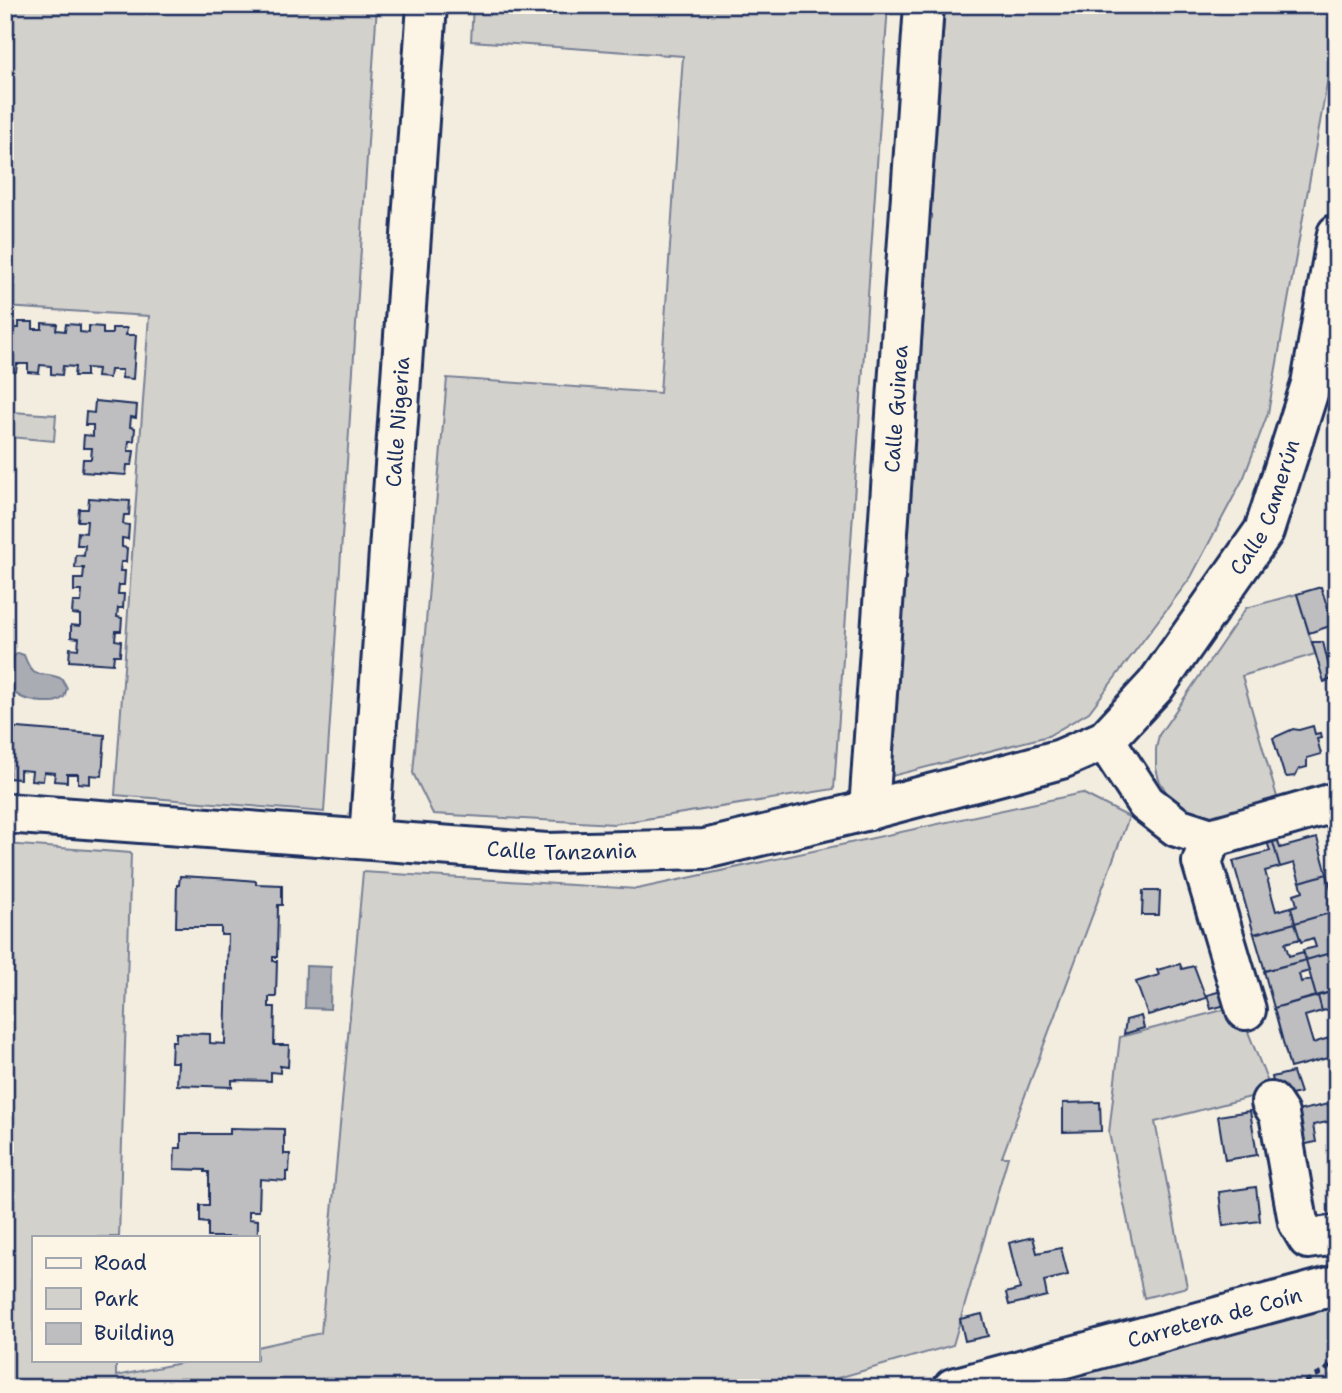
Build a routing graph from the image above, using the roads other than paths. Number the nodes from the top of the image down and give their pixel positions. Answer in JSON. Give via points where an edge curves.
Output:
{"nodes":[{"id":1,"x":427,"y":5,"type":"edge"},
{"id":2,"x":924,"y":5,"type":"edge"},
{"id":3,"x":1337,"y":234,"type":"edge"},
{"id":4,"x":1105,"y":740,"type":"junction"},
{"id":5,"x":1337,"y":802,"type":"edge"},
{"id":6,"x":869,"y":810,"type":"junction"},
{"id":7,"x":5,"y":813,"type":"edge"},
{"id":8,"x":1211,"y":838,"type":"junction"},
{"id":9,"x":369,"y":839,"type":"junction"},
{"id":10,"x":1246,"y":1010,"type":"dead end"},
{"id":11,"x":1271,"y":1102,"type":"dead end"},
{"id":12,"x":1333,"y":1236,"type":"edge"},
{"id":13,"x":1337,"y":1285,"type":"edge"},
{"id":14,"x":953,"y":1388,"type":"edge"}],
"edges":[{"from":1,"to":9,"type":"street","name":"Calle Nigeria"},
{"from":2,"to":6,"type":"street","name":"Calle Guinea"},
{"from":3,"to":4,"type":"street","name":"Calle Camerún","via":[[1311,384],[1264,531],[1156,685]]},
{"from":4,"to":6,"type":"street","name":"Calle Tanzania","via":[[1061,759]]},
{"from":4,"to":8,"type":"street","via":[[1146,803],[1177,827]]},
{"from":5,"to":8,"type":"street"},
{"from":6,"to":9,"type":"street","name":"Calle Tanzania","via":[[705,849],[547,853]]},
{"from":7,"to":9,"type":"street","name":"Calle Tanzania"},
{"from":8,"to":10,"type":"street","via":[[1202,862]]},
{"from":11,"to":12,"type":"street","via":[[1279,1114],[1298,1222],[1308,1240]]},
{"from":13,"to":14,"type":"street","name":"Carretera de Coín"}]}
